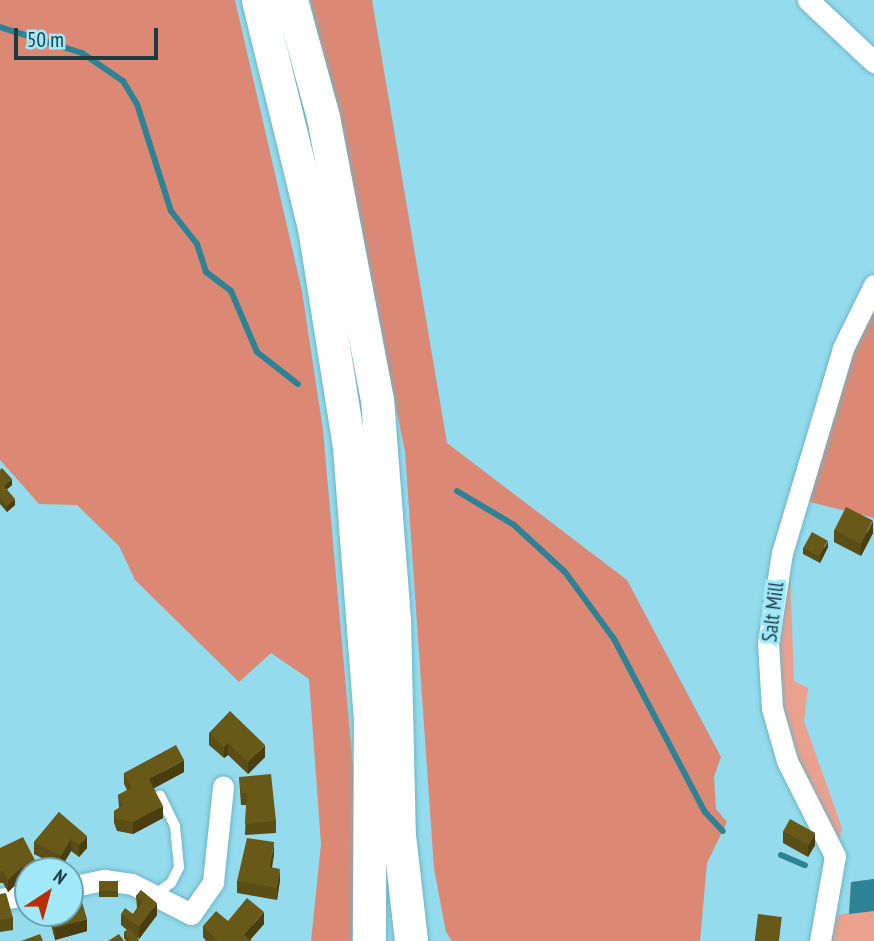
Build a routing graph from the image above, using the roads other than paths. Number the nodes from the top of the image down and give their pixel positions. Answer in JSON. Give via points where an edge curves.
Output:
{"nodes":[{"id":1,"x":258,"y":0,"type":"edge"},
{"id":2,"x":291,"y":0,"type":"edge"},
{"id":3,"x":808,"y":0,"type":"edge"},
{"id":4,"x":874,"y":62,"type":"edge"},
{"id":5,"x":874,"y":285,"type":"edge"},
{"id":6,"x":223,"y":786,"type":"dead end"},
{"id":7,"x":160,"y":795,"type":"edge"},
{"id":8,"x":84,"y":884,"type":"edge"},
{"id":9,"x":153,"y":896,"type":"junction"},
{"id":10,"x":370,"y":901,"type":"junction"},
{"id":11,"x":408,"y":936,"type":"edge"},
{"id":12,"x":369,"y":941,"type":"edge"},
{"id":13,"x":820,"y":941,"type":"edge"}],
"edges":[{"from":1,"to":10,"type":"highway","via":[[314,228],[349,447],[370,718]]},
{"from":2,"to":11,"type":"highway","via":[[329,144],[377,399]]},
{"from":3,"to":4,"type":"street"},
{"from":5,"to":13,"type":"street","name":"Salt Mill","via":[[843,348],[782,553],[768,643],[772,708],[787,761],[835,856]]},
{"from":6,"to":9,"type":"street","via":[[218,858],[206,900],[191,914]]},
{"from":7,"to":9,"type":"lane","via":[[175,826],[179,867],[171,883]]},
{"from":8,"to":9,"type":"street","via":[[104,880]]},
{"from":10,"to":11,"type":"highway"},
{"from":10,"to":12,"type":"highway"}]}
